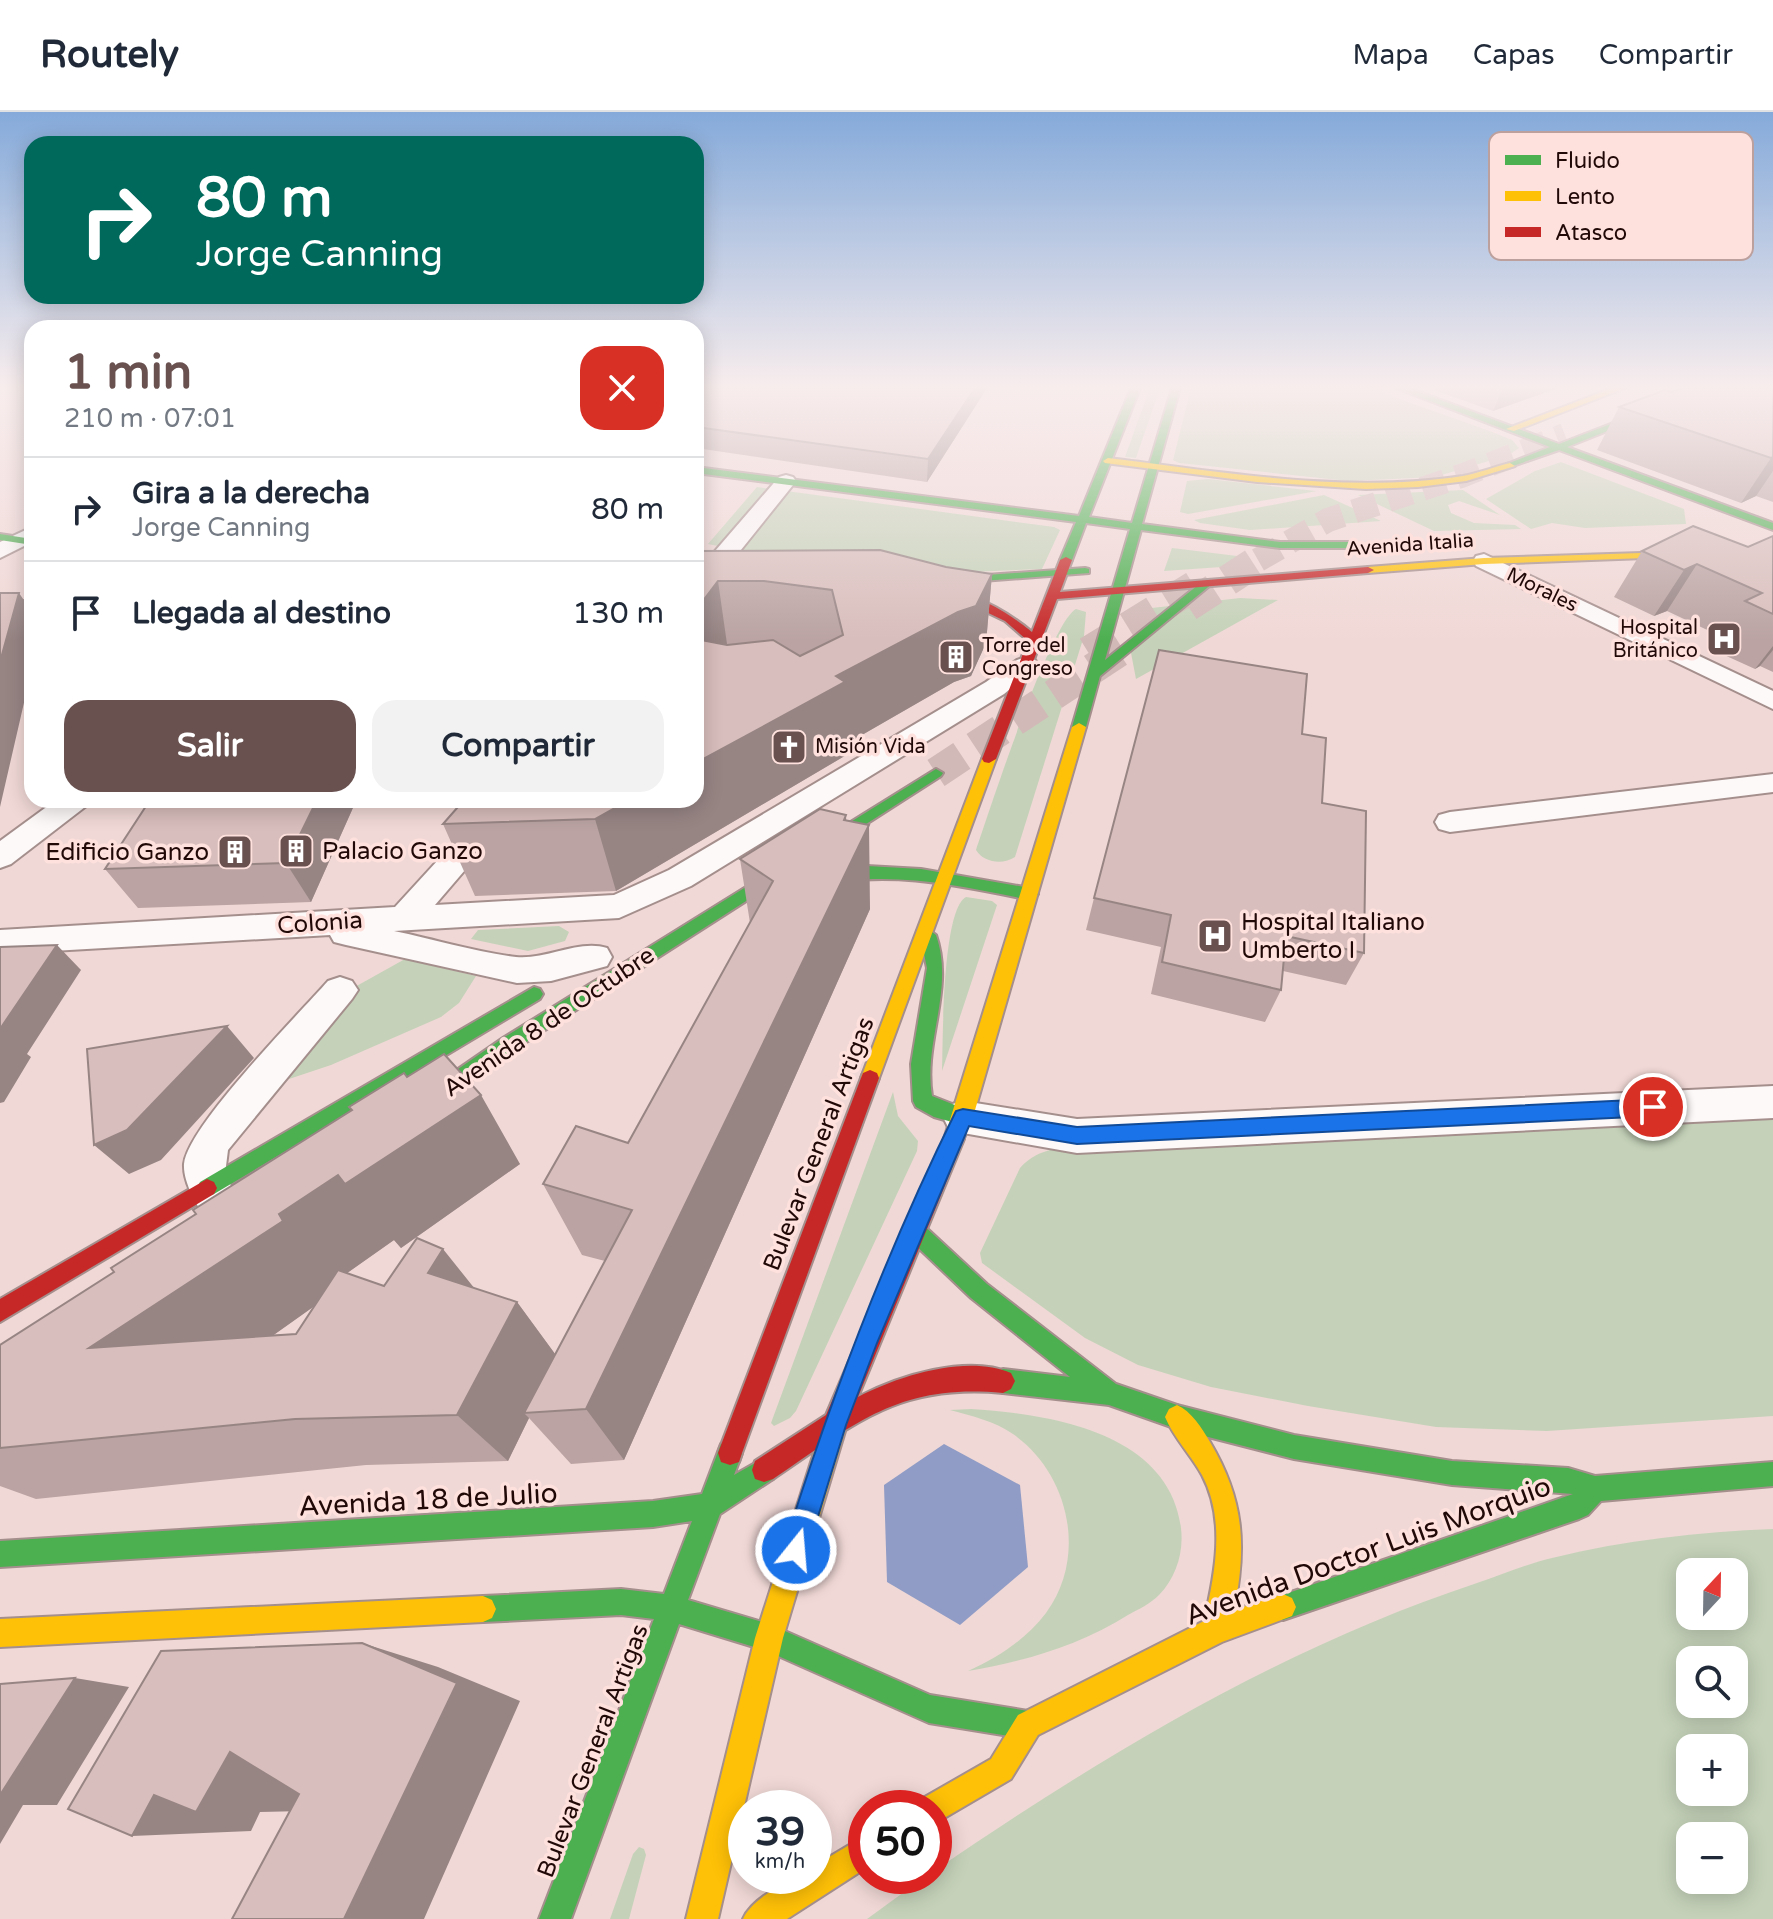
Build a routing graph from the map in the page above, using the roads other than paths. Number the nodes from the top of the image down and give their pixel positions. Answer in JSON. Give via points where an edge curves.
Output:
{"nodes":[{"id":1,"x":715,"y":472,"type":"edge"},
{"id":2,"x":1104,"y":472,"type":"edge"},
{"id":3,"x":1150,"y":472,"type":"edge"},
{"id":4,"x":1220,"y":472,"type":"edge"},
{"id":5,"x":1492,"y":472,"type":"edge"},
{"id":6,"x":1639,"y":472,"type":"edge"},
{"id":7,"x":786,"y":481,"type":"junction"},
{"id":8,"x":1085,"y":520,"type":"junction"},
{"id":9,"x":1136,"y":527,"type":"junction"},
{"id":10,"x":1773,"y":530,"type":"edge"},
{"id":11,"x":1727,"y":534,"type":"dead end"},
{"id":12,"x":1370,"y":544,"type":"dead end"},
{"id":13,"x":1773,"y":551,"type":"edge"},
{"id":14,"x":1484,"y":561,"type":"junction"},
{"id":15,"x":1123,"y":567,"type":"junction"},
{"id":16,"x":1060,"y":574,"type":"junction"},
{"id":17,"x":704,"y":578,"type":"edge"},
{"id":18,"x":905,"y":583,"type":"edge"},
{"id":19,"x":1207,"y":583,"type":"junction"},
{"id":20,"x":1116,"y":590,"type":"junction"},
{"id":21,"x":1044,"y":596,"type":"junction"},
{"id":22,"x":1008,"y":597,"type":"dead end"},
{"id":23,"x":965,"y":599,"type":"junction"},
{"id":24,"x":922,"y":600,"type":"edge"},
{"id":25,"x":0,"y":608,"type":"edge"},
{"id":26,"x":24,"y":608,"type":"edge"},
{"id":27,"x":1030,"y":652,"type":"junction"},
{"id":28,"x":1095,"y":674,"type":"junction"},
{"id":29,"x":1773,"y":701,"type":"edge"},
{"id":30,"x":936,"y":773,"type":"tunnel mouth"},
{"id":31,"x":1773,"y":783,"type":"edge"},
{"id":32,"x":64,"y":808,"type":"edge"},
{"id":33,"x":503,"y":808,"type":"edge"},
{"id":34,"x":1450,"y":822,"type":"dead end"},
{"id":35,"x":0,"y":857,"type":"edge"},
{"id":36,"x":944,"y":880,"type":"junction"},
{"id":37,"x":798,"y":890,"type":"edge"},
{"id":38,"x":1030,"y":894,"type":"junction"},
{"id":39,"x":406,"y":916,"type":"junction"},
{"id":40,"x":322,"y":925,"type":"junction"},
{"id":41,"x":927,"y":930,"type":"junction"},
{"id":42,"x":0,"y":942,"type":"edge"},
{"id":43,"x":601,"y":954,"type":"joint"},
{"id":44,"x":340,"y":990,"type":"dead end"},
{"id":45,"x":507,"y":1066,"type":"dead end"},
{"id":46,"x":439,"y":1095,"type":"junction"},
{"id":47,"x":1773,"y":1102,"type":"edge"},
{"id":48,"x":963,"y":1117,"type":"junction"},
{"id":49,"x":403,"y":1118,"type":"edge"},
{"id":50,"x":209,"y":1187,"type":"junction"},
{"id":51,"x":231,"y":1224,"type":"edge"},
{"id":52,"x":914,"y":1230,"type":"junction"},
{"id":53,"x":0,"y":1311,"type":"edge"},
{"id":54,"x":1109,"y":1393,"type":"junction"},
{"id":55,"x":1177,"y":1417,"type":"junction"},
{"id":56,"x":834,"y":1425,"type":"junction"},
{"id":57,"x":1773,"y":1474,"type":"edge"},
{"id":58,"x":1595,"y":1489,"type":"junction"},
{"id":59,"x":709,"y":1506,"type":"junction"},
{"id":60,"x":0,"y":1554,"type":"edge"},
{"id":61,"x":672,"y":1608,"type":"junction"},
{"id":62,"x":1216,"y":1630,"type":"junction"},
{"id":63,"x":0,"y":1633,"type":"edge"},
{"id":64,"x":769,"y":1638,"type":"junction"},
{"id":65,"x":1028,"y":1725,"type":"junction"},
{"id":66,"x":952,"y":1798,"type":"edge"},
{"id":67,"x":848,"y":1861,"type":"edge"},
{"id":68,"x":555,"y":1919,"type":"edge"},
{"id":69,"x":702,"y":1919,"type":"edge"},
{"id":70,"x":759,"y":1919,"type":"edge"}],
"edges":[{"from":1,"to":7,"type":"main road","name":"Avenida Italia"},
{"from":2,"to":8,"type":"main road","name":"Bulevar General Artigas"},
{"from":3,"to":9,"type":"main road"},
{"from":4,"to":5,"type":"main road","via":[[1320,483],[1414,484]]},
{"from":6,"to":10,"type":"main road"},
{"from":7,"to":8,"type":"main road","name":"Avenida Italia"},
{"from":7,"to":17,"type":"street"},
{"from":8,"to":9,"type":"main road","name":"Avenida Italia"},
{"from":8,"to":16,"type":"main road","name":"Bulevar General Artigas"},
{"from":9,"to":12,"type":"main road","name":"Avenida Italia","via":[[1280,545]]},
{"from":9,"to":15,"type":"main road"},
{"from":10,"to":11,"type":"main road"},
{"from":13,"to":14,"type":"main road","name":"Avenida Italia"},
{"from":14,"to":19,"type":"main road","name":"Avenida Italia"},
{"from":14,"to":29,"type":"street","name":"Morales"},
{"from":15,"to":16,"type":"main road"},
{"from":15,"to":20,"type":"main road"},
{"from":16,"to":18,"type":"main road"},
{"from":16,"to":21,"type":"main road","name":"Bulevar General Artigas"},
{"from":19,"to":20,"type":"main road","name":"Avenida Italia"},
{"from":19,"to":28,"type":"main road"},
{"from":20,"to":21,"type":"main road","name":"Avenida Italia"},
{"from":20,"to":28,"type":"main road"},
{"from":21,"to":27,"type":"main road","name":"Bulevar General Artigas"},
{"from":22,"to":23,"type":"main road"},
{"from":23,"to":24,"type":"main road"},
{"from":23,"to":27,"type":"main road","via":[[1009,618]]},
{"from":25,"to":26,"type":"street"},
{"from":27,"to":36,"type":"main road","name":"Bulevar General Artigas"},
{"from":27,"to":39,"type":"street","name":"Colonia","via":[[979,697],[639,899],[597,909]]},
{"from":28,"to":38,"type":"main road"},
{"from":30,"to":46,"type":"main road","name":"Avenida 8 de Octubre","via":[[510,1043]]},
{"from":31,"to":34,"type":"street"},
{"from":32,"to":35,"type":"street"},
{"from":33,"to":39,"type":"street"},
{"from":36,"to":37,"type":"main road","via":[[850,869]]},
{"from":36,"to":38,"type":"main road"},
{"from":36,"to":41,"type":"main road","name":"Bulevar General Artigas"},
{"from":38,"to":48,"type":"main road"},
{"from":39,"to":40,"type":"street","name":"Colonia"},
{"from":40,"to":42,"type":"street","name":"Colonia"},
{"from":40,"to":43,"type":"street","name":"Avenida 8 de Octubre","via":[[517,970],[551,968]]},
{"from":41,"to":48,"type":"main road","via":[[937,962],[936,994],[917,1077],[923,1101]]},
{"from":41,"to":59,"type":"main road","name":"Bulevar General Artigas"},
{"from":43,"to":50,"type":"main road","name":"Avenida 8 de Octubre"},
{"from":44,"to":50,"type":"street","via":[[213,1139],[204,1157]]},
{"from":45,"to":46,"type":"main road"},
{"from":46,"to":49,"type":"main road","name":"Avenida 8 de Octubre"},
{"from":47,"to":48,"type":"street","via":[[1077,1136]]},
{"from":48,"to":52,"type":"main road"},
{"from":50,"to":51,"type":"street"},
{"from":50,"to":53,"type":"main road","name":"Avenida 8 de Octubre"},
{"from":52,"to":54,"type":"main road","name":"Avenida Doctor Luis Morquio","via":[[979,1291]]},
{"from":52,"to":56,"type":"main road"},
{"from":54,"to":55,"type":"main road","name":"Avenida Doctor Luis Morquio"},
{"from":54,"to":56,"type":"main road","name":"Avenida Doctor Luis Morquio","via":[[1015,1380],[944,1381],[888,1395]]},
{"from":55,"to":58,"type":"main road","name":"Avenida Doctor Luis Morquio","via":[[1364,1460],[1452,1473],[1568,1480]]},
{"from":55,"to":62,"type":"main road","via":[[1217,1473],[1225,1508],[1229,1559]]},
{"from":56,"to":59,"type":"main road","name":"Avenida 18 de Julio"},
{"from":56,"to":64,"type":"main road"},
{"from":57,"to":58,"type":"main road","name":"Avenida Doctor Luis Morquio"},
{"from":58,"to":62,"type":"main road","name":"Avenida Doctor Luis Morquio","via":[[1579,1506]]},
{"from":59,"to":60,"type":"main road","name":"Avenida 18 de Julio","via":[[653,1514]]},
{"from":59,"to":61,"type":"main road","name":"Bulevar General Artigas"},
{"from":61,"to":63,"type":"main road","via":[[621,1602]]},
{"from":61,"to":64,"type":"main road"},
{"from":61,"to":68,"type":"main road","name":"Bulevar General Artigas"},
{"from":62,"to":65,"type":"main road","name":"Avenida Doctor Luis Morquio"},
{"from":64,"to":65,"type":"main road","via":[[929,1709]]},
{"from":64,"to":69,"type":"main road"},
{"from":65,"to":66,"type":"main road","via":[[1001,1769]]},
{"from":67,"to":70,"type":"main road"}]}
